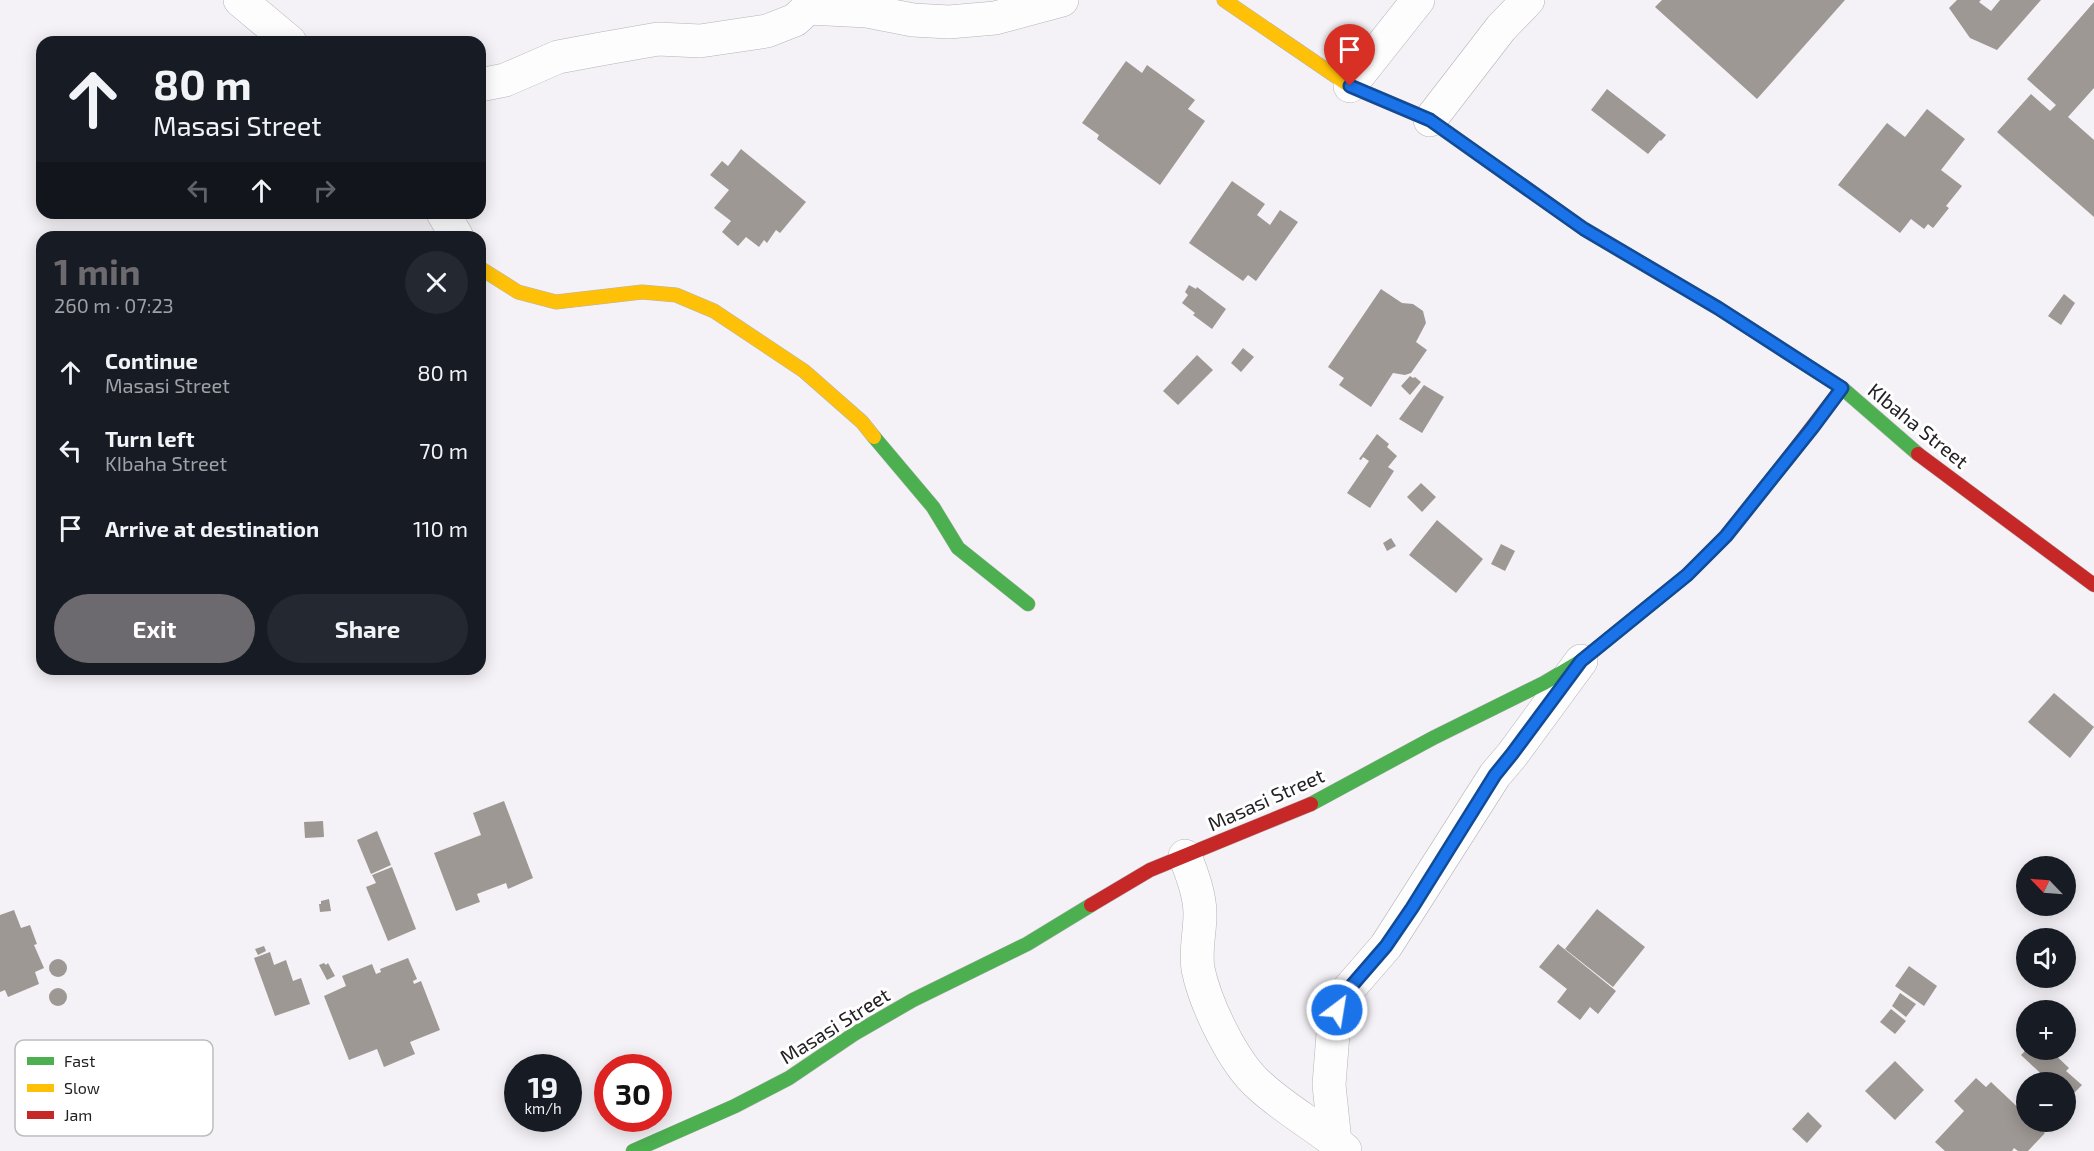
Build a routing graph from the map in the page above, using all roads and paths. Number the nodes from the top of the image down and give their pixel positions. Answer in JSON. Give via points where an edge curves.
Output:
{"nodes":[{"id":1,"x":240,"y":0,"type":"edge"},
{"id":2,"x":1062,"y":0,"type":"edge"},
{"id":3,"x":1224,"y":0,"type":"edge"},
{"id":4,"x":1418,"y":0,"type":"edge"},
{"id":5,"x":1528,"y":0,"type":"edge"},
{"id":6,"x":811,"y":4,"type":"edge"},
{"id":7,"x":283,"y":36,"type":"edge"},
{"id":8,"x":486,"y":84,"type":"edge"},
{"id":9,"x":1350,"y":86,"type":"junction"},
{"id":10,"x":1430,"y":120,"type":"junction"},
{"id":11,"x":486,"y":272,"type":"edge"},
{"id":12,"x":1842,"y":388,"type":"junction"},
{"id":13,"x":2094,"y":585,"type":"edge"},
{"id":14,"x":1028,"y":604,"type":"dead end"},
{"id":15,"x":1581,"y":661,"type":"junction"},
{"id":16,"x":1185,"y":856,"type":"junction"},
{"id":17,"x":1341,"y":1146,"type":"edge"},
{"id":18,"x":633,"y":1151,"type":"edge"}],
"edges":[{"from":1,"to":7,"type":"street"},
{"from":2,"to":6,"type":"street","via":[[996,18],[948,22]]},
{"from":3,"to":9,"type":"street","name":"KIbaha Street"},
{"from":4,"to":9,"type":"street"},
{"from":5,"to":10,"type":"street","via":[[1501,28]]},
{"from":6,"to":8,"type":"street","via":[[795,20],[767,32],[700,41],[658,39],[590,51],[558,57],[505,80]]},
{"from":9,"to":10,"type":"street","name":"KIbaha Street"},
{"from":10,"to":12,"type":"street","name":"KIbaha Street","via":[[1584,229],[1718,308]]},
{"from":11,"to":14,"type":"street","via":[[518,292],[556,302],[642,292],[676,295],[714,311],[804,371],[862,422],[933,507],[958,549]]},
{"from":12,"to":13,"type":"street","name":"KIbaha Street","via":[[1934,466]]},
{"from":12,"to":15,"type":"street","name":"Masasi Street","via":[[1726,536],[1687,575]]},
{"from":15,"to":16,"type":"street","name":"Masasi Street","via":[[1322,799]]},
{"from":15,"to":17,"type":"street","via":[[1495,775],[1386,946],[1341,998],[1334,1021],[1329,1085]]},
{"from":16,"to":17,"type":"street","via":[[1199,902],[1199,971],[1224,1035],[1243,1068],[1261,1088]]},
{"from":16,"to":18,"type":"street","name":"Masasi Street","via":[[1150,870],[1027,944],[913,1000],[789,1078]]}]}
